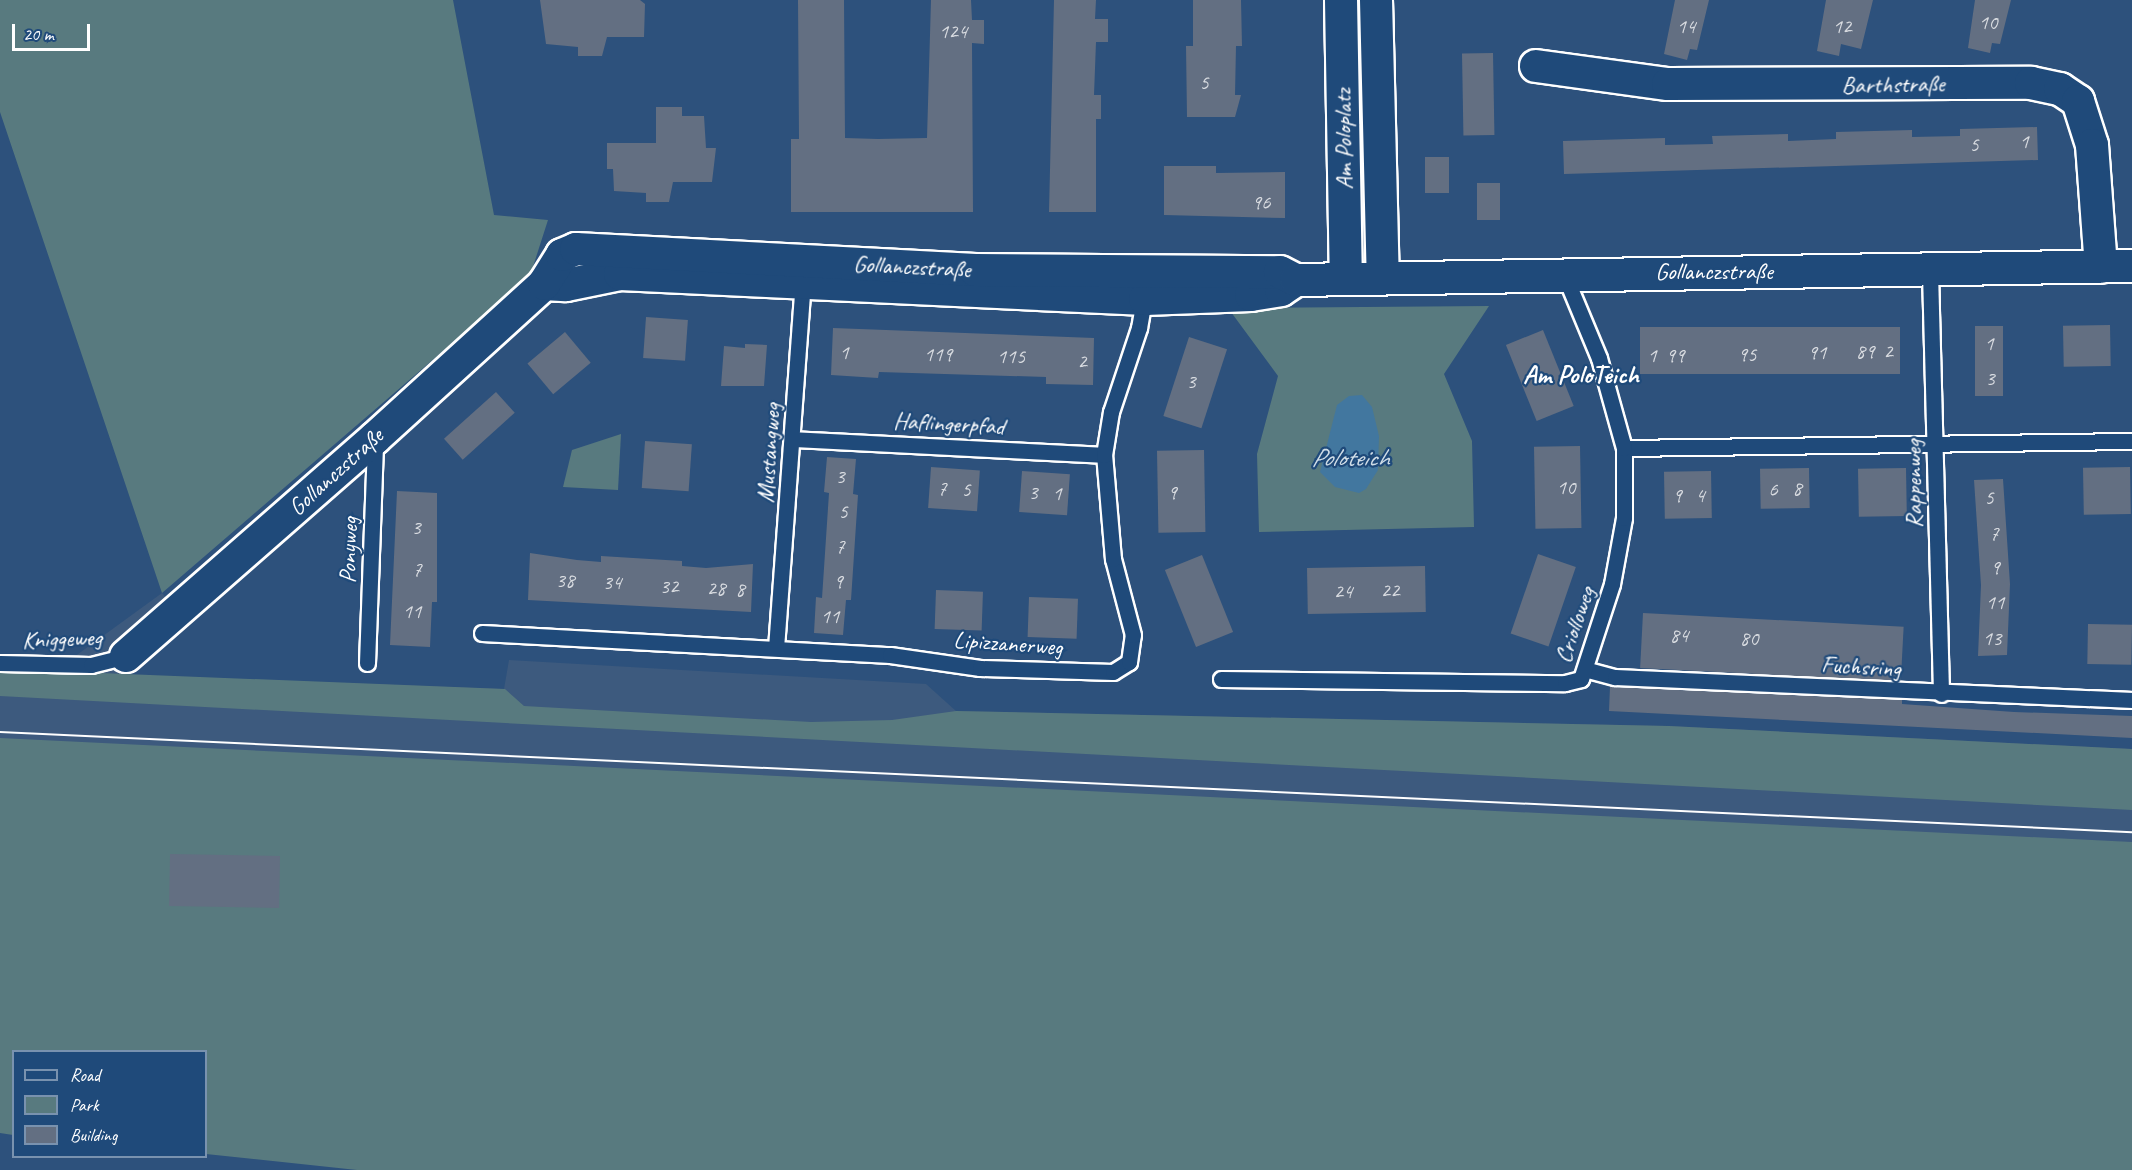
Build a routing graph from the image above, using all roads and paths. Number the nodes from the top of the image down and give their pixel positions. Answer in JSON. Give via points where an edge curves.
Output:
{"nodes":[{"id":1,"x":1341,"y":0,"type":"edge"},
{"id":2,"x":1376,"y":0,"type":"edge"},
{"id":3,"x":1536,"y":66,"type":"dead end"},
{"id":4,"x":2132,"y":266,"type":"edge"},
{"id":5,"x":2101,"y":267,"type":"junction"},
{"id":6,"x":1930,"y":272,"type":"junction"},
{"id":7,"x":803,"y":273,"type":"junction"},
{"id":8,"x":1564,"y":273,"type":"junction"},
{"id":9,"x":1383,"y":277,"type":"junction"},
{"id":10,"x":1346,"y":278,"type":"junction"},
{"id":11,"x":1145,"y":286,"type":"junction"},
{"id":12,"x":375,"y":438,"type":"junction"},
{"id":13,"x":792,"y":439,"type":"junction"},
{"id":14,"x":2132,"y":441,"type":"edge"},
{"id":15,"x":1935,"y":443,"type":"junction"},
{"id":16,"x":1624,"y":448,"type":"junction"},
{"id":17,"x":1104,"y":455,"type":"junction"},
{"id":18,"x":482,"y":633,"type":"dead end"},
{"id":19,"x":777,"y":648,"type":"junction"},
{"id":20,"x":126,"y":656,"type":"joint"},
{"id":21,"x":0,"y":663,"type":"edge"},
{"id":22,"x":367,"y":663,"type":"dead end"},
{"id":23,"x":1588,"y":670,"type":"junction"},
{"id":24,"x":1221,"y":679,"type":"dead end"},
{"id":25,"x":1941,"y":694,"type":"junction"},
{"id":26,"x":2132,"y":700,"type":"edge"}],
"edges":[{"from":1,"to":10,"type":"street","name":"Am Poloplatz"},
{"from":2,"to":9,"type":"street","name":"Am Poloplatz"},
{"from":3,"to":5,"type":"street","name":"Barthstraße","via":[[1668,84],[2031,83],[2060,89],[2078,102],[2092,145]]},
{"from":4,"to":5,"type":"street","name":"Gollanczstraße"},
{"from":5,"to":6,"type":"street","name":"Gollanczstraße"},
{"from":6,"to":8,"type":"street","name":"Gollanczstraße"},
{"from":6,"to":15,"type":"lane","name":"Rappenweg"},
{"from":7,"to":11,"type":"street","name":"Gollanczstraße"},
{"from":7,"to":12,"type":"street","name":"Gollanczstraße","via":[[620,274],[566,285],[544,284]]},
{"from":7,"to":13,"type":"lane","name":"Mustangweg"},
{"from":8,"to":9,"type":"street","name":"Gollanczstraße"},
{"from":8,"to":16,"type":"lane","name":"Criolloweg","via":[[1599,358]]},
{"from":9,"to":10,"type":"street","name":"Gollanczstraße"},
{"from":10,"to":11,"type":"street","name":"Gollanczstraße","via":[[1296,280],[1281,290],[1251,295]]},
{"from":11,"to":17,"type":"lane","name":"Lipizzanerweg","via":[[1111,412]]},
{"from":12,"to":20,"type":"street","name":"Gollanczstraße"},
{"from":12,"to":22,"type":"lane","name":"Ponyweg"},
{"from":13,"to":17,"type":"lane","name":"Haflingerpfad"},
{"from":13,"to":19,"type":"lane","name":"Mustangweg"},
{"from":14,"to":15,"type":"lane"},
{"from":15,"to":16,"type":"lane"},
{"from":15,"to":25,"type":"lane","name":"Rappenweg"},
{"from":16,"to":23,"type":"lane","name":"Criolloweg","via":[[1624,518],[1612,584]]},
{"from":17,"to":19,"type":"lane","name":"Lipizzanerweg","via":[[1113,559],[1134,635],[1129,662],[1113,672],[980,668],[891,655]]},
{"from":18,"to":19,"type":"lane","name":"Lipizzanerweg"},
{"from":20,"to":21,"type":"lane","name":"Kniggeweg","via":[[91,665]]},
{"from":23,"to":24,"type":"lane","name":"Criolloweg","via":[[1581,679],[1565,683]]},
{"from":23,"to":25,"type":"lane","name":"Fuchsring","via":[[1615,677]]},
{"from":25,"to":26,"type":"lane","name":"Fuchsring"}]}
